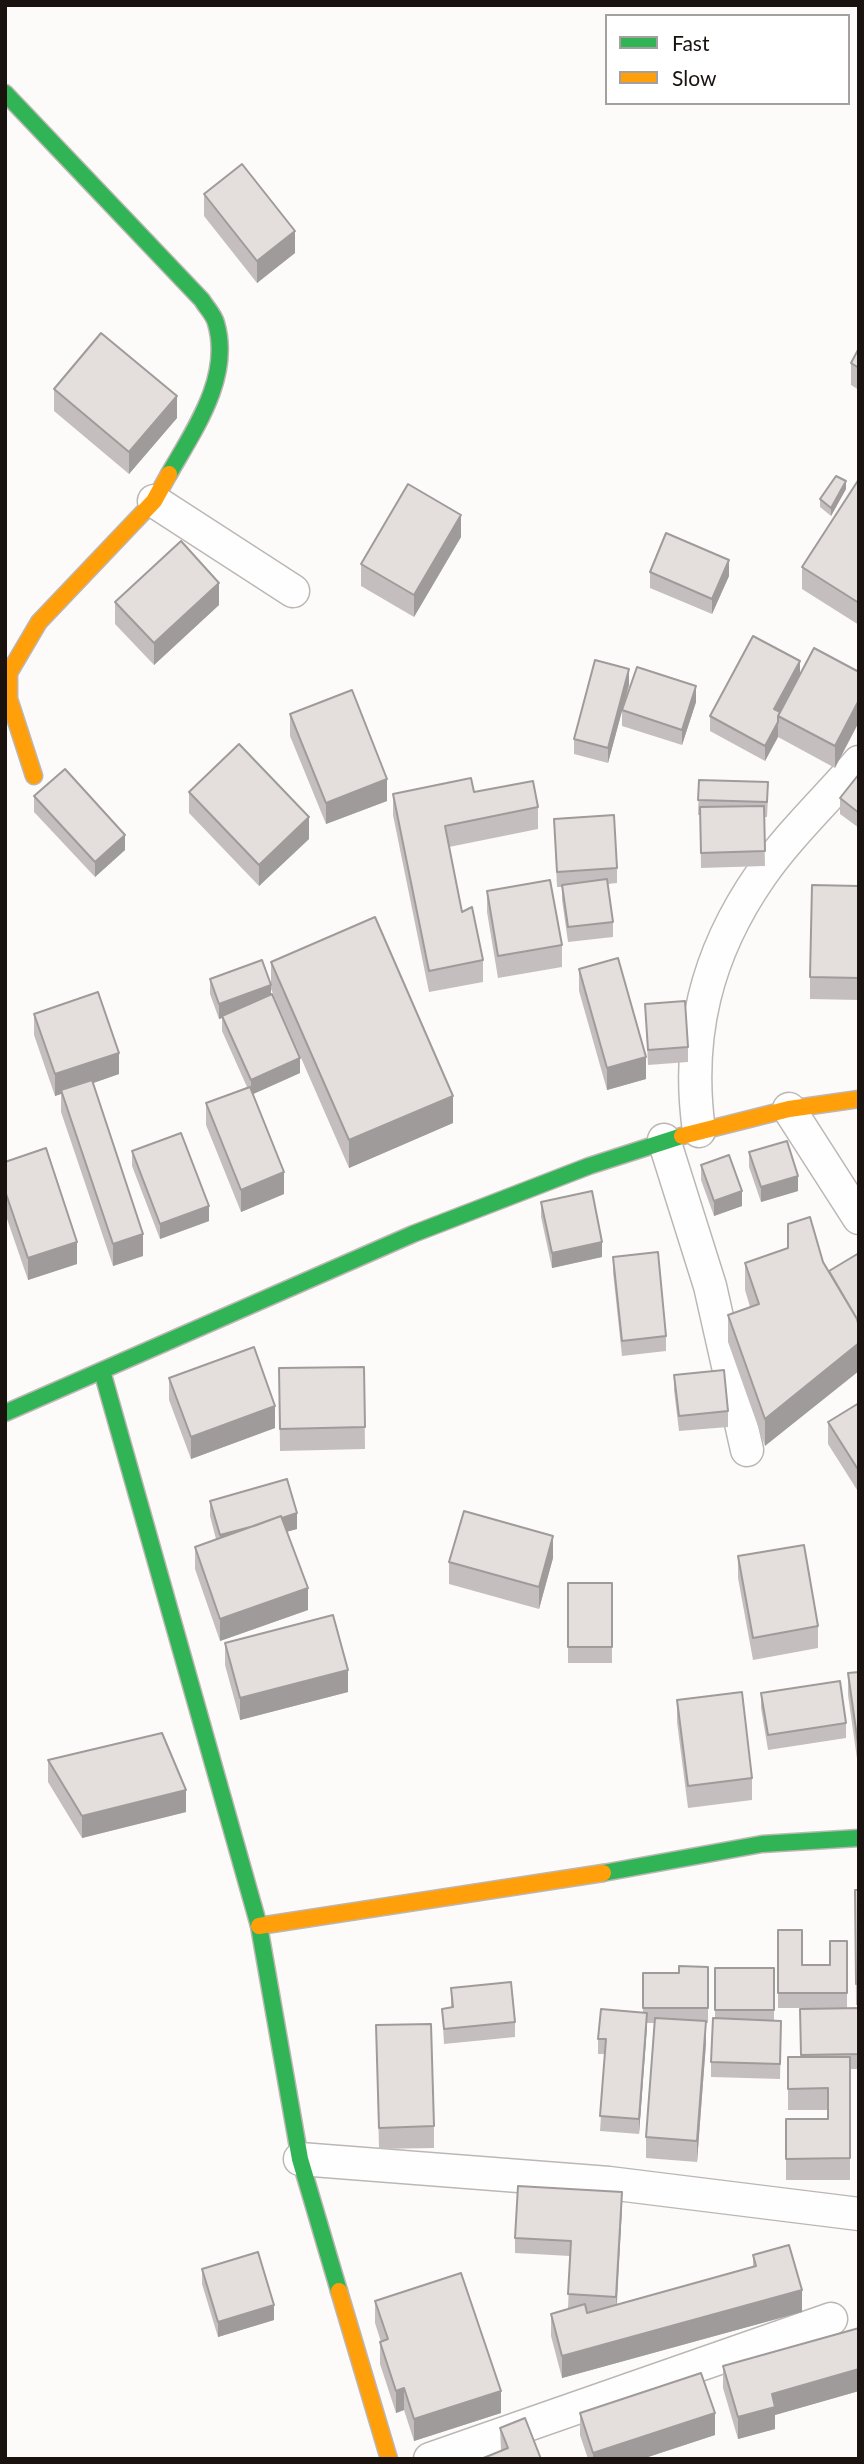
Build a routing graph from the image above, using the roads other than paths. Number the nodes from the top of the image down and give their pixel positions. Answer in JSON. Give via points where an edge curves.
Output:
{"nodes":[{"id":1,"x":5,"y":93,"type":"edge"},
{"id":2,"x":154,"y":501,"type":"junction"},
{"id":3,"x":293,"y":591,"type":"dead end"},
{"id":4,"x":859,"y":762,"type":"edge"},
{"id":5,"x":34,"y":775,"type":"dead end"},
{"id":6,"x":859,"y":1099,"type":"edge"},
{"id":7,"x":789,"y":1109,"type":"junction"},
{"id":8,"x":699,"y":1131,"type":"junction"},
{"id":9,"x":664,"y":1140,"type":"junction"},
{"id":10,"x":859,"y":1218,"type":"edge"},
{"id":11,"x":102,"y":1371,"type":"junction"},
{"id":12,"x":5,"y":1413,"type":"edge"},
{"id":13,"x":747,"y":1450,"type":"dead end"},
{"id":14,"x":859,"y":1838,"type":"edge"},
{"id":15,"x":259,"y":1926,"type":"junction"},
{"id":16,"x":300,"y":2159,"type":"junction"},
{"id":17,"x":859,"y":2214,"type":"edge"},
{"id":18,"x":831,"y":2319,"type":"dead end"},
{"id":19,"x":389,"y":2459,"type":"edge"},
{"id":20,"x":430,"y":2459,"type":"edge"}],
"edges":[{"from":1,"to":2,"type":"street","via":[[202,300],[216,322],[219,353],[210,401]]},
{"from":2,"to":3,"type":"street"},
{"from":2,"to":5,"type":"street","via":[[39,622],[9,673],[9,699]]},
{"from":4,"to":8,"type":"street","via":[[761,874],[719,949],[699,1009],[693,1087]]},
{"from":6,"to":7,"type":"street"},
{"from":7,"to":8,"type":"street"},
{"from":7,"to":10,"type":"street"},
{"from":8,"to":9,"type":"street"},
{"from":9,"to":11,"type":"street","via":[[413,1234]]},
{"from":9,"to":13,"type":"street","via":[[710,1286]]},
{"from":11,"to":12,"type":"street"},
{"from":11,"to":15,"type":"street"},
{"from":14,"to":15,"type":"street","via":[[760,1846]]},
{"from":15,"to":16,"type":"street"},
{"from":16,"to":17,"type":"street","via":[[609,2183]]},
{"from":16,"to":19,"type":"street"},
{"from":18,"to":20,"type":"street"}]}
